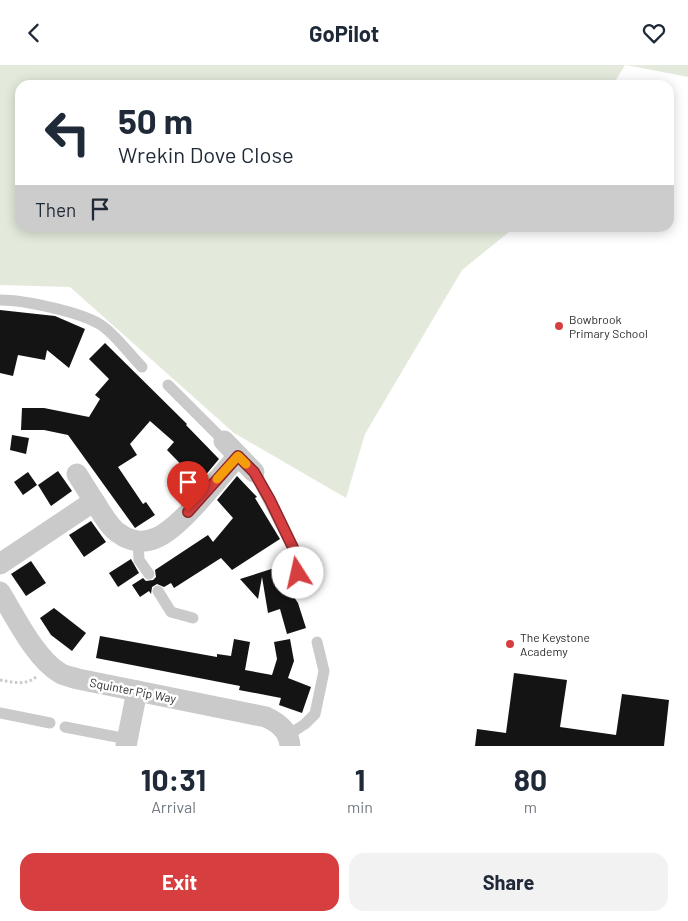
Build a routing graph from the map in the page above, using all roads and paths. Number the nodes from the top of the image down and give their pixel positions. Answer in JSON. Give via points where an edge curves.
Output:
{"nodes":[{"id":1,"x":0,"y":300,"type":"edge"},
{"id":2,"x":142,"y":367,"type":"dead end"},
{"id":3,"x":168,"y":385,"type":"dead end"},
{"id":4,"x":231,"y":449,"type":"junction"},
{"id":5,"x":254,"y":472,"type":"joint"},
{"id":6,"x":77,"y":474,"type":"dead end"},
{"id":7,"x":94,"y":501,"type":"junction"},
{"id":8,"x":138,"y":541,"type":"junction"},
{"id":9,"x":0,"y":564,"type":"edge"},
{"id":10,"x":149,"y":574,"type":"dead end"},
{"id":11,"x":298,"y":588,"type":"dead end"},
{"id":12,"x":158,"y":591,"type":"dead end"},
{"id":13,"x":0,"y":592,"type":"edge"},
{"id":14,"x":193,"y":618,"type":"dead end"},
{"id":15,"x":317,"y":642,"type":"dead end"},
{"id":16,"x":38,"y":675,"type":"dead end"},
{"id":17,"x":0,"y":680,"type":"edge"},
{"id":18,"x":137,"y":691,"type":"junction"},
{"id":19,"x":0,"y":713,"type":"edge"},
{"id":20,"x":50,"y":723,"type":"dead end"},
{"id":21,"x":65,"y":727,"type":"dead end"},
{"id":22,"x":289,"y":741,"type":"edge"},
{"id":23,"x":127,"y":743,"type":"edge"}],
"edges":[{"from":1,"to":2,"type":"lane","via":[[91,319],[103,326]]},
{"from":3,"to":4,"type":"lane"},
{"from":4,"to":5,"type":"street"},
{"from":4,"to":8,"type":"street","via":[[175,525],[158,538]]},
{"from":5,"to":11,"type":"lane","via":[[298,558]]},
{"from":6,"to":7,"type":"street"},
{"from":7,"to":8,"type":"street","via":[[118,533]]},
{"from":7,"to":9,"type":"street"},
{"from":8,"to":10,"type":"lane","via":[[139,560]]},
{"from":12,"to":14,"type":"lane","via":[[171,612]]},
{"from":13,"to":18,"type":"street","name":"Squinter Pip Way","via":[[38,652],[60,673]]},
{"from":15,"to":22,"type":"lane","via":[[324,671],[315,714]]},
{"from":16,"to":17,"type":"path","via":[[31,681],[19,683]]},
{"from":18,"to":22,"type":"street","name":"Squinter Pip Way","via":[[254,713],[278,722]]},
{"from":18,"to":23,"type":"street"},
{"from":19,"to":20,"type":"lane"},
{"from":21,"to":23,"type":"lane"}]}
